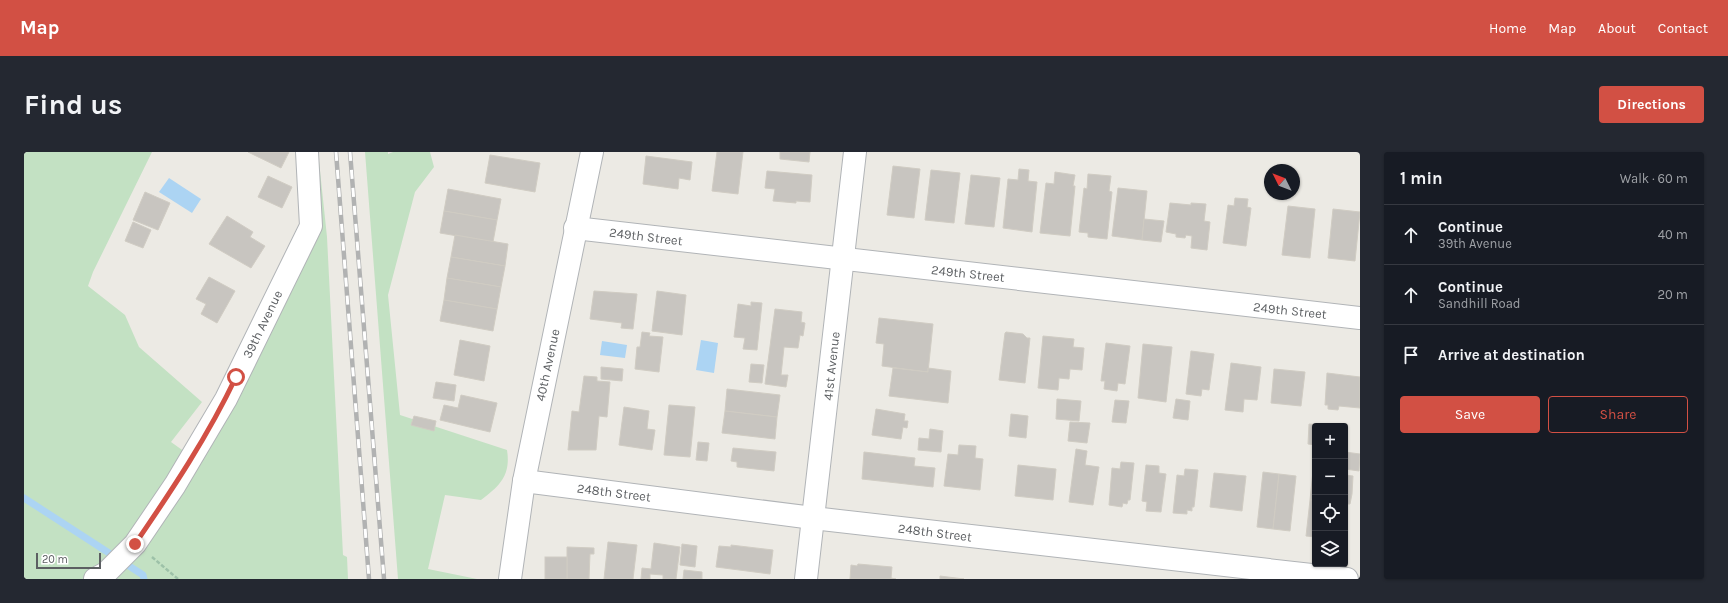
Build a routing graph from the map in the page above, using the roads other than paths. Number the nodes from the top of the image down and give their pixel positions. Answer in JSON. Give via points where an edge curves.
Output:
{"nodes":[{"id":1,"x":307,"y":152,"type":"edge"},
{"id":2,"x":592,"y":152,"type":"edge"},
{"id":3,"x":855,"y":152,"type":"edge"},
{"id":4,"x":575,"y":228,"type":"junction"},
{"id":5,"x":843,"y":259,"type":"junction"},
{"id":6,"x":1360,"y":318,"type":"edge"},
{"id":7,"x":524,"y":481,"type":"junction"},
{"id":8,"x":813,"y":518,"type":"junction"},
{"id":9,"x":1360,"y":566,"type":"edge"},
{"id":10,"x":102,"y":575,"type":"edge"},
{"id":11,"x":510,"y":579,"type":"edge"},
{"id":12,"x":806,"y":579,"type":"edge"},
{"id":13,"x":1347,"y":579,"type":"edge"},
{"id":14,"x":1352,"y":579,"type":"edge"}],
"edges":[{"from":1,"to":10,"type":"street","name":"39th Avenue","via":[[310,226],[226,399],[176,485],[131,548]]},
{"from":2,"to":4,"type":"street","name":"40th Avenue"},
{"from":3,"to":5,"type":"street","name":"41st Avenue"},
{"from":4,"to":5,"type":"street","name":"249th Street"},
{"from":4,"to":7,"type":"street","name":"40th Avenue"},
{"from":5,"to":6,"type":"street","name":"249th Street"},
{"from":5,"to":8,"type":"street","name":"41st Avenue"},
{"from":7,"to":8,"type":"street","name":"248th Street"},
{"from":7,"to":11,"type":"street","name":"40th Avenue"},
{"from":8,"to":12,"type":"street","name":"41st Avenue"},
{"from":8,"to":13,"type":"street","name":"248th Street"},
{"from":9,"to":14,"type":"street"}]}
